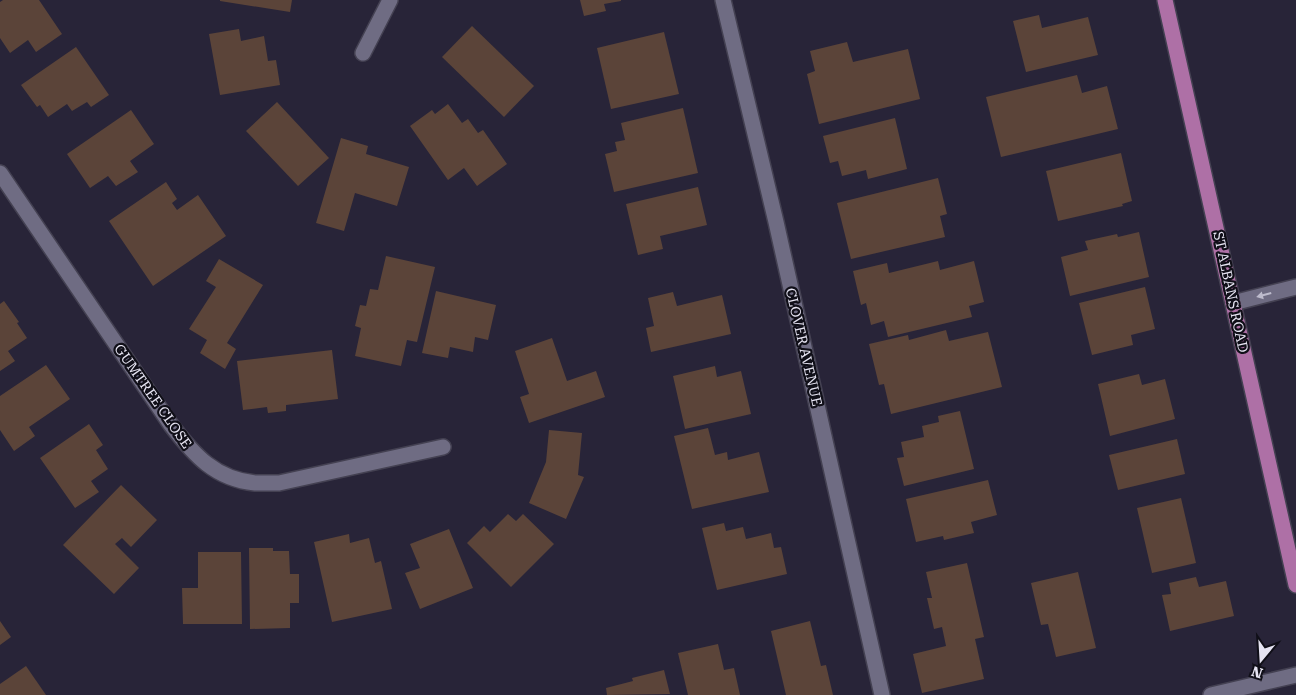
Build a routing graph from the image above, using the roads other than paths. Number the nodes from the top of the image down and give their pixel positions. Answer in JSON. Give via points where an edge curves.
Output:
{"nodes":[{"id":1,"x":390,"y":0,"type":"edge"},
{"id":2,"x":723,"y":0,"type":"edge"},
{"id":3,"x":1165,"y":0,"type":"edge"},
{"id":4,"x":363,"y":53,"type":"dead end"},
{"id":5,"x":0,"y":173,"type":"edge"},
{"id":6,"x":1296,"y":287,"type":"edge"},
{"id":7,"x":1233,"y":303,"type":"junction"},
{"id":8,"x":443,"y":447,"type":"dead end"},
{"id":9,"x":1296,"y":585,"type":"edge"},
{"id":10,"x":1296,"y":675,"type":"edge"},
{"id":11,"x":882,"y":695,"type":"edge"},
{"id":12,"x":1211,"y":695,"type":"edge"}],
"edges":[{"from":1,"to":4,"type":"street"},
{"from":2,"to":11,"type":"street","name":"CLOVER AVENUE"},
{"from":3,"to":7,"type":"main road","name":"ST ALBANS ROAD"},
{"from":5,"to":8,"type":"street","name":"GUMTREE CLOSE","via":[[171,425],[199,459],[216,470],[254,483],[279,484]]},
{"from":6,"to":7,"type":"street","one_way":true},
{"from":7,"to":9,"type":"main road","name":"ST ALBANS ROAD"},
{"from":10,"to":12,"type":"street"}]}
